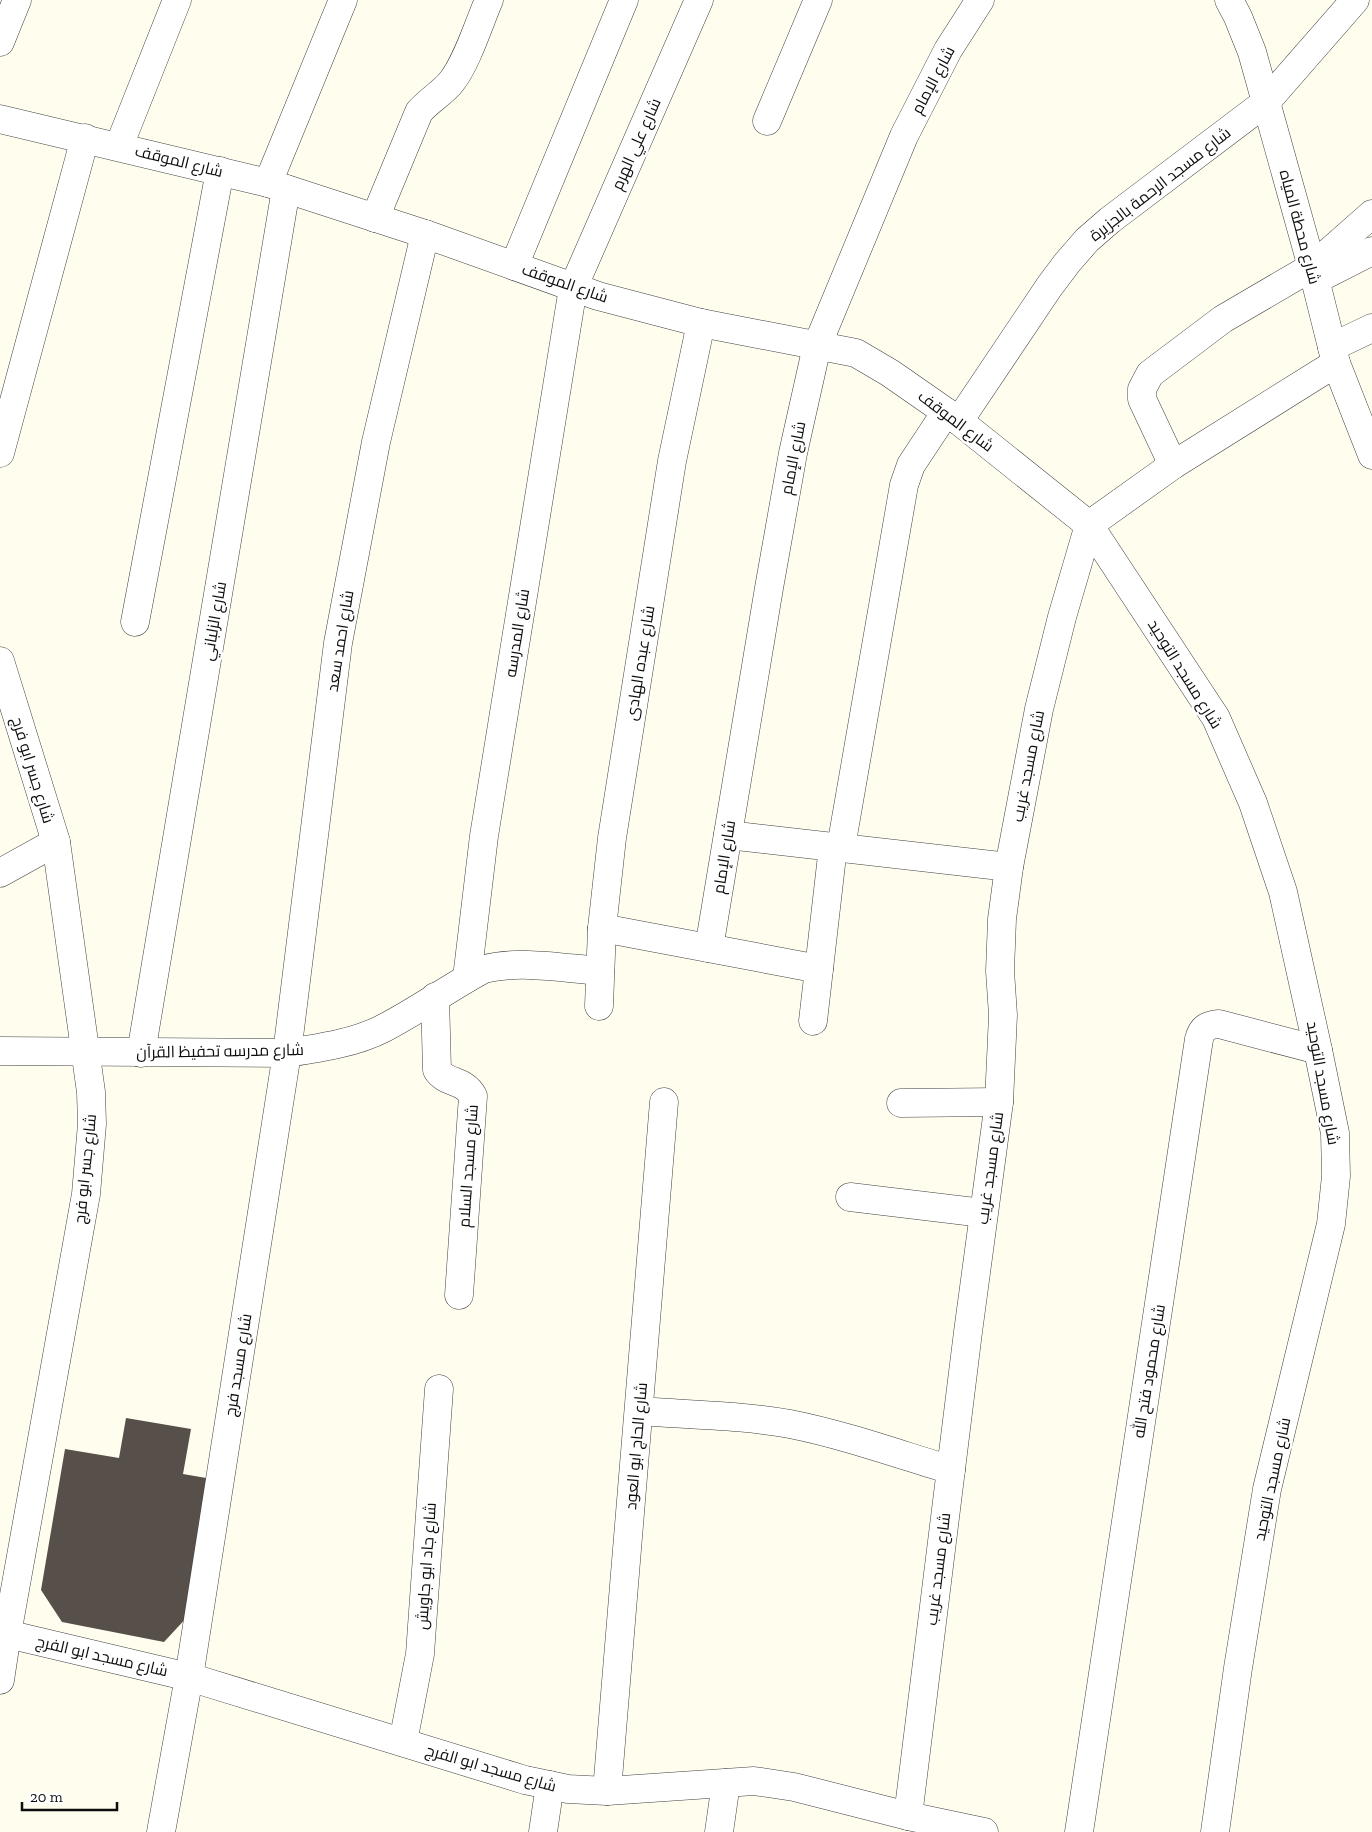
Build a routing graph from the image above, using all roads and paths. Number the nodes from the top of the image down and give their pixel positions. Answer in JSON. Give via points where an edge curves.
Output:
{"nodes":[{"id":1,"x":16,"y":0,"type":"edge"},
{"id":2,"x":177,"y":0,"type":"edge"},
{"id":3,"x":343,"y":0,"type":"edge"},
{"id":4,"x":489,"y":0,"type":"edge"},
{"id":5,"x":624,"y":0,"type":"edge"},
{"id":6,"x":699,"y":0,"type":"edge"},
{"id":7,"x":818,"y":0,"type":"edge"},
{"id":8,"x":980,"y":0,"type":"edge"},
{"id":9,"x":1229,"y":0,"type":"edge"},
{"id":10,"x":1355,"y":0,"type":"edge"},
{"id":11,"x":0,"y":42,"type":"edge"},
{"id":12,"x":1266,"y":102,"type":"junction"},
{"id":13,"x":0,"y":119,"type":"edge"},
{"id":14,"x":767,"y":121,"type":"dead end"},
{"id":15,"x":85,"y":138,"type":"junction"},
{"id":16,"x":119,"y":146,"type":"junction"},
{"id":17,"x":220,"y":171,"type":"junction"},
{"id":18,"x":277,"y":186,"type":"junction"},
{"id":19,"x":1372,"y":214,"type":"edge"},
{"id":20,"x":375,"y":218,"type":"junction"},
{"id":21,"x":425,"y":234,"type":"junction"},
{"id":22,"x":1372,"y":251,"type":"edge"},
{"id":23,"x":514,"y":266,"type":"junction"},
{"id":24,"x":1314,"y":274,"type":"junction"},
{"id":25,"x":573,"y":288,"type":"junction"},
{"id":26,"x":701,"y":323,"type":"junction"},
{"id":27,"x":1372,"y":328,"type":"edge"},
{"id":28,"x":817,"y":346,"type":"junction"},
{"id":29,"x":1334,"y":355,"type":"junction"},
{"id":30,"x":952,"y":416,"type":"junction"},
{"id":31,"x":0,"y":453,"type":"edge"},
{"id":32,"x":1372,"y":455,"type":"edge"},
{"id":33,"x":1173,"y":465,"type":"junction"},
{"id":34,"x":1089,"y":525,"type":"junction"},
{"id":35,"x":135,"y":622,"type":"dead end"},
{"id":36,"x":0,"y":661,"type":"edge"},
{"id":37,"x":728,"y":835,"type":"junction"},
{"id":38,"x":56,"y":842,"type":"junction"},
{"id":39,"x":837,"y":847,"type":"junction"},
{"id":40,"x":1008,"y":867,"type":"junction"},
{"id":41,"x":0,"y":873,"type":"edge"},
{"id":42,"x":602,"y":928,"type":"junction"},
{"id":43,"x":709,"y":948,"type":"junction"},
{"id":44,"x":819,"y":969,"type":"junction"},
{"id":45,"x":600,"y":970,"type":"junction"},
{"id":46,"x":466,"y":978,"type":"junction"},
{"id":47,"x":435,"y":997,"type":"junction"},
{"id":48,"x":599,"y":1006,"type":"dead end"},
{"id":49,"x":813,"y":1021,"type":"dead end"},
{"id":50,"x":1318,"y":1050,"type":"junction"},
{"id":51,"x":0,"y":1051,"type":"edge"},
{"id":52,"x":86,"y":1052,"type":"junction"},
{"id":53,"x":141,"y":1052,"type":"junction"},
{"id":54,"x":288,"y":1053,"type":"junction"},
{"id":55,"x":664,"y":1102,"type":"dead end"},
{"id":56,"x":901,"y":1102,"type":"dead end"},
{"id":57,"x":999,"y":1102,"type":"junction"},
{"id":58,"x":850,"y":1197,"type":"dead end"},
{"id":59,"x":984,"y":1213,"type":"junction"},
{"id":60,"x":459,"y":1295,"type":"dead end"},
{"id":61,"x":439,"y":1389,"type":"dead end"},
{"id":62,"x":638,"y":1411,"type":"junction"},
{"id":63,"x":951,"y":1470,"type":"junction"},
{"id":64,"x":7,"y":1634,"type":"junction"},
{"id":65,"x":189,"y":1677,"type":"junction"},
{"id":66,"x":0,"y":1680,"type":"edge"},
{"id":67,"x":403,"y":1742,"type":"junction"},
{"id":68,"x":726,"y":1783,"type":"junction"},
{"id":69,"x":550,"y":1786,"type":"junction"},
{"id":70,"x":607,"y":1791,"type":"junction"},
{"id":71,"x":900,"y":1820,"type":"edge"},
{"id":72,"x":976,"y":1831,"type":"edge"},
{"id":73,"x":161,"y":1832,"type":"edge"},
{"id":74,"x":543,"y":1832,"type":"edge"},
{"id":75,"x":719,"y":1832,"type":"edge"},
{"id":76,"x":1079,"y":1832,"type":"edge"},
{"id":77,"x":1215,"y":1832,"type":"edge"}],
"edges":[{"from":1,"to":11,"type":"street"},
{"from":2,"to":16,"type":"street"},
{"from":3,"to":18,"type":"street","name":"شارع الزلباني"},
{"from":4,"to":20,"type":"street","via":[[459,71],[445,89],[419,112]]},
{"from":5,"to":23,"type":"street"},
{"from":6,"to":25,"type":"street","name":"شارع علي الهرم"},
{"from":7,"to":14,"type":"street"},
{"from":8,"to":28,"type":"street","name":"شارع الإمام","via":[[948,50],[904,136]]},
{"from":9,"to":12,"type":"street","name":"شارع محطة المياه","via":[[1247,36]]},
{"from":10,"to":12,"type":"street","name":"شارع مسجد الرحمة بالجزيرة"},
{"from":12,"to":24,"type":"street","name":"شارع محطة المياه"},
{"from":12,"to":30,"type":"street","name":"شارع مسجد الرحمة بالجزيرة","via":[[1087,240]]},
{"from":13,"to":15,"type":"street","name":"شارع الموقف"},
{"from":15,"to":16,"type":"street","name":"شارع الموقف"},
{"from":15,"to":31,"type":"street"},
{"from":16,"to":17,"type":"street","name":"شارع الموقف"},
{"from":17,"to":18,"type":"street","name":"شارع الموقف"},
{"from":17,"to":35,"type":"street"},
{"from":18,"to":20,"type":"street","name":"شارع الموقف"},
{"from":18,"to":53,"type":"street","name":"شارع الزلباني"},
{"from":19,"to":24,"type":"street"},
{"from":20,"to":21,"type":"street","name":"شارع الموقف"},
{"from":21,"to":23,"type":"street","name":"شارع الموقف"},
{"from":21,"to":54,"type":"street","name":"شارع احمد سعد","via":[[376,442],[338,643]]},
{"from":22,"to":24,"type":"street"},
{"from":23,"to":25,"type":"street","name":"شارع الموقف"},
{"from":24,"to":29,"type":"street","name":"شارع محطة المياه"},
{"from":24,"to":33,"type":"street","via":[[1223,318],[1150,374],[1142,388],[1142,399]]},
{"from":25,"to":26,"type":"street","name":"شارع الموقف"},
{"from":25,"to":46,"type":"street","name":"شارع المدرسه","via":[[484,836]]},
{"from":26,"to":28,"type":"street","name":"شارع الموقف"},
{"from":26,"to":42,"type":"street","name":"شارع عبده الهادى","via":[[670,470],[612,838]]},
{"from":27,"to":29,"type":"street"},
{"from":28,"to":30,"type":"street","name":"شارع الموقف","via":[[856,353]]},
{"from":28,"to":37,"type":"street","name":"شارع الإمام","via":[[793,453]]},
{"from":29,"to":32,"type":"street","name":"شارع محطة المياه"},
{"from":29,"to":33,"type":"street"},
{"from":30,"to":34,"type":"street","name":"شارع الموقف"},
{"from":30,"to":39,"type":"street","name":"شارع مسجد الرحمة بالجزيرة","via":[[911,465],[904,485]]},
{"from":33,"to":34,"type":"street"},
{"from":34,"to":40,"type":"street","name":"شارع مسجد غريب","via":[[1039,710]]},
{"from":34,"to":50,"type":"street","name":"شارع مسجد التوحيد","via":[[1216,718],[1253,803],[1283,892]]},
{"from":36,"to":38,"type":"street","name":"شارع جسر ابو فرج"},
{"from":37,"to":39,"type":"street"},
{"from":37,"to":43,"type":"street","name":"شارع الإمام"},
{"from":38,"to":41,"type":"street"},
{"from":38,"to":52,"type":"street","name":"شارع جسر ابو فرج"},
{"from":39,"to":40,"type":"street"},
{"from":39,"to":44,"type":"street","name":"شارع مسجد الرحمة بالجزيرة"},
{"from":40,"to":57,"type":"street","name":"شارع مسجد غريب","via":[[1000,971],[1003,1015]]},
{"from":42,"to":43,"type":"street"},
{"from":42,"to":45,"type":"street","name":"شارع عبده الهادى"},
{"from":43,"to":44,"type":"street"},
{"from":44,"to":49,"type":"street","name":"شارع مسجد الرحمة بالجزيرة"},
{"from":45,"to":46,"type":"street","name":"شارع مدرسه تحفيظ القرآن","via":[[503,964]]},
{"from":45,"to":48,"type":"street","name":"شارع عبده الهادى"},
{"from":46,"to":47,"type":"street","name":"شارع مدرسه تحفيظ القرآن"},
{"from":47,"to":54,"type":"street","name":"شارع مدرسه تحفيظ القرآن","via":[[384,1028],[344,1042]]},
{"from":47,"to":60,"type":"street","name":"شارع مسجد السلام","via":[[437,1070],[444,1077],[464,1085],[473,1096]]},
{"from":50,"to":76,"type":"street","name":"شارع محمود فتح الله","via":[[1219,1024],[1202,1030]]},
{"from":50,"to":77,"type":"street","name":"شارع مسجد التوحيد","via":[[1335,1133],[1336,1176],[1331,1224],[1267,1489]]},
{"from":51,"to":52,"type":"street","name":"شارع مدرسه تحفيظ القرآن"},
{"from":52,"to":53,"type":"street","name":"شارع مدرسه تحفيظ القرآن"},
{"from":52,"to":64,"type":"street","name":"شارع جسر ابو فرج","via":[[92,1124],[86,1194]]},
{"from":53,"to":54,"type":"street","name":"شارع مدرسه تحفيظ القرآن"},
{"from":54,"to":65,"type":"street","name":"شارع مسجد فرج"},
{"from":55,"to":62,"type":"street","name":"شارع الحاج ابو العود"},
{"from":56,"to":57,"type":"street"},
{"from":57,"to":59,"type":"street","name":"شارع مسجد غريب"},
{"from":58,"to":59,"type":"street"},
{"from":59,"to":63,"type":"street","name":"شارع مسجد غريب"},
{"from":61,"to":67,"type":"street","name":"شارع جاد ابو جاويش","via":[[420,1654]]},
{"from":62,"to":63,"type":"street","via":[[788,1424],[837,1434]]},
{"from":62,"to":70,"type":"street","name":"شارع الحاج ابو العود"},
{"from":63,"to":71,"type":"street","name":"شارع مسجد غريب"},
{"from":64,"to":65,"type":"street","name":"شارع مسجد ابو الفرج"},
{"from":64,"to":66,"type":"street","name":"شارع جسر ابو فرج"},
{"from":65,"to":67,"type":"street","name":"شارع مسجد ابو الفرج"},
{"from":65,"to":73,"type":"street","name":"شارع مسجد فرج"},
{"from":67,"to":69,"type":"street","name":"شارع مسجد ابو الفرج"},
{"from":68,"to":70,"type":"street","name":"شارع مسجد ابو الفرج"},
{"from":68,"to":71,"type":"street","name":"شارع مسجد ابو الفرج","via":[[754,1781],[794,1787]]},
{"from":68,"to":75,"type":"street"},
{"from":69,"to":70,"type":"street","name":"شارع مسجد ابو الفرج"},
{"from":69,"to":74,"type":"street"},
{"from":71,"to":72,"type":"street","name":"شارع مسجد ابو الفرج"}]}
